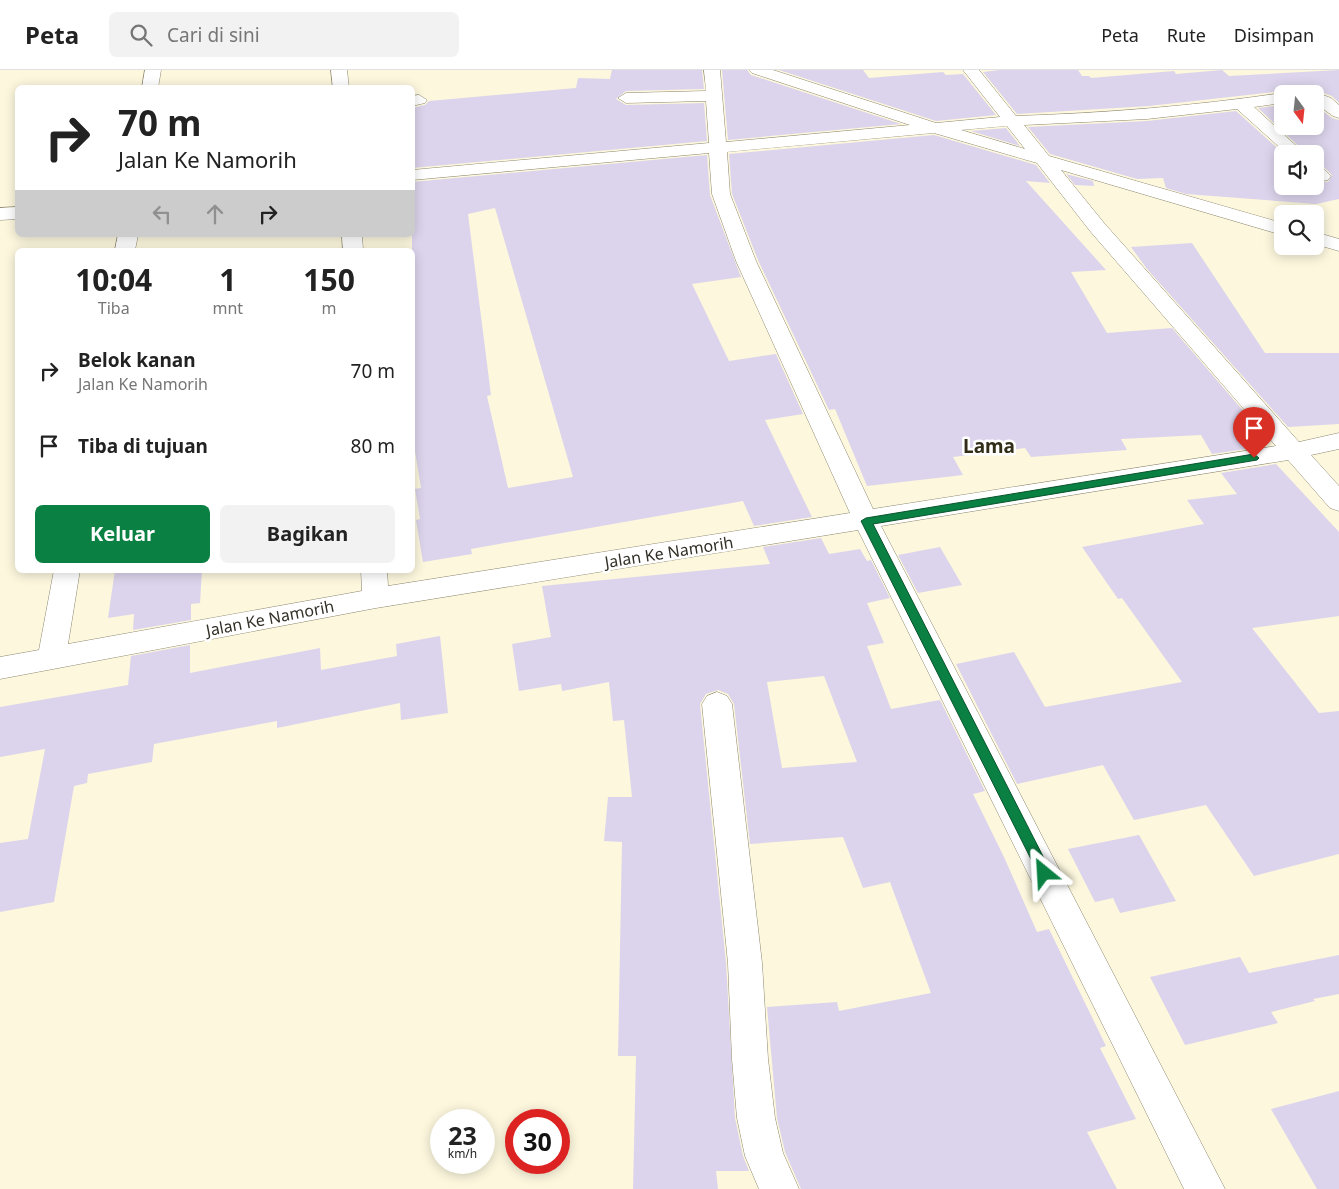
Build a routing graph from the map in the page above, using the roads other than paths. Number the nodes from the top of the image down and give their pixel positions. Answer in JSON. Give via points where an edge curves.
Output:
{"nodes":[{"id":1,"x":153,"y":70,"type":"edge"},
{"id":2,"x":339,"y":70,"type":"edge"},
{"id":3,"x":712,"y":70,"type":"edge"},
{"id":4,"x":756,"y":70,"type":"edge"},
{"id":5,"x":971,"y":70,"type":"edge"},
{"id":6,"x":150,"y":85,"type":"edge"},
{"id":7,"x":341,"y":85,"type":"edge"},
{"id":8,"x":712,"y":96,"type":"junction"},
{"id":9,"x":626,"y":98,"type":"dead end"},
{"id":10,"x":1274,"y":99,"type":"edge"},
{"id":11,"x":1324,"y":101,"type":"edge"},
{"id":12,"x":1241,"y":104,"type":"junction"},
{"id":13,"x":1339,"y":113,"type":"edge"},
{"id":14,"x":1011,"y":121,"type":"junction"},
{"id":15,"x":938,"y":129,"type":"junction"},
{"id":16,"x":1287,"y":145,"type":"edge"},
{"id":17,"x":719,"y":148,"type":"junction"},
{"id":18,"x":1041,"y":159,"type":"junction"},
{"id":19,"x":415,"y":175,"type":"edge"},
{"id":20,"x":15,"y":213,"type":"edge"},
{"id":21,"x":0,"y":214,"type":"edge"},
{"id":22,"x":1274,"y":227,"type":"edge"},
{"id":23,"x":1324,"y":241,"type":"edge"},
{"id":24,"x":1339,"y":245,"type":"edge"},
{"id":25,"x":1339,"y":441,"type":"edge"},
{"id":26,"x":1292,"y":451,"type":"junction"},
{"id":27,"x":1339,"y":502,"type":"edge"},
{"id":28,"x":866,"y":521,"type":"junction"},
{"id":29,"x":66,"y":573,"type":"edge"},
{"id":30,"x":374,"y":573,"type":"edge"},
{"id":31,"x":376,"y":598,"type":"junction"},
{"id":32,"x":51,"y":659,"type":"junction"},
{"id":33,"x":0,"y":668,"type":"edge"},
{"id":34,"x":717,"y":704,"type":"dead end"},
{"id":35,"x":779,"y":1189,"type":"edge"},
{"id":36,"x":1205,"y":1189,"type":"edge"}],
"edges":[{"from":1,"to":6,"type":"street"},
{"from":2,"to":7,"type":"street"},
{"from":3,"to":8,"type":"street"},
{"from":4,"to":15,"type":"street"},
{"from":5,"to":14,"type":"street"},
{"from":8,"to":9,"type":"street"},
{"from":8,"to":17,"type":"street"},
{"from":10,"to":12,"type":"street"},
{"from":11,"to":13,"type":"street"},
{"from":12,"to":14,"type":"street","via":[[1099,118]]},
{"from":12,"to":16,"type":"street"},
{"from":14,"to":15,"type":"street"},
{"from":14,"to":18,"type":"street"},
{"from":15,"to":17,"type":"street"},
{"from":15,"to":18,"type":"street"},
{"from":17,"to":19,"type":"street"},
{"from":17,"to":28,"type":"street","via":[[721,194],[727,216]]},
{"from":18,"to":22,"type":"street"},
{"from":18,"to":26,"type":"street"},
{"from":20,"to":21,"type":"street"},
{"from":23,"to":24,"type":"street"},
{"from":25,"to":26,"type":"street","name":"Jalan Ke Namorih"},
{"from":26,"to":27,"type":"street"},
{"from":26,"to":28,"type":"street","name":"Jalan Ke Namorih"},
{"from":28,"to":31,"type":"street","name":"Jalan Ke Namorih"},
{"from":28,"to":36,"type":"street"},
{"from":29,"to":32,"type":"street"},
{"from":30,"to":31,"type":"street"},
{"from":31,"to":32,"type":"street","name":"Jalan Ke Namorih"},
{"from":32,"to":33,"type":"street","name":"Jalan Ke Namorih"},
{"from":34,"to":35,"type":"street","via":[[746,963],[756,1118],[764,1156]]}]}
